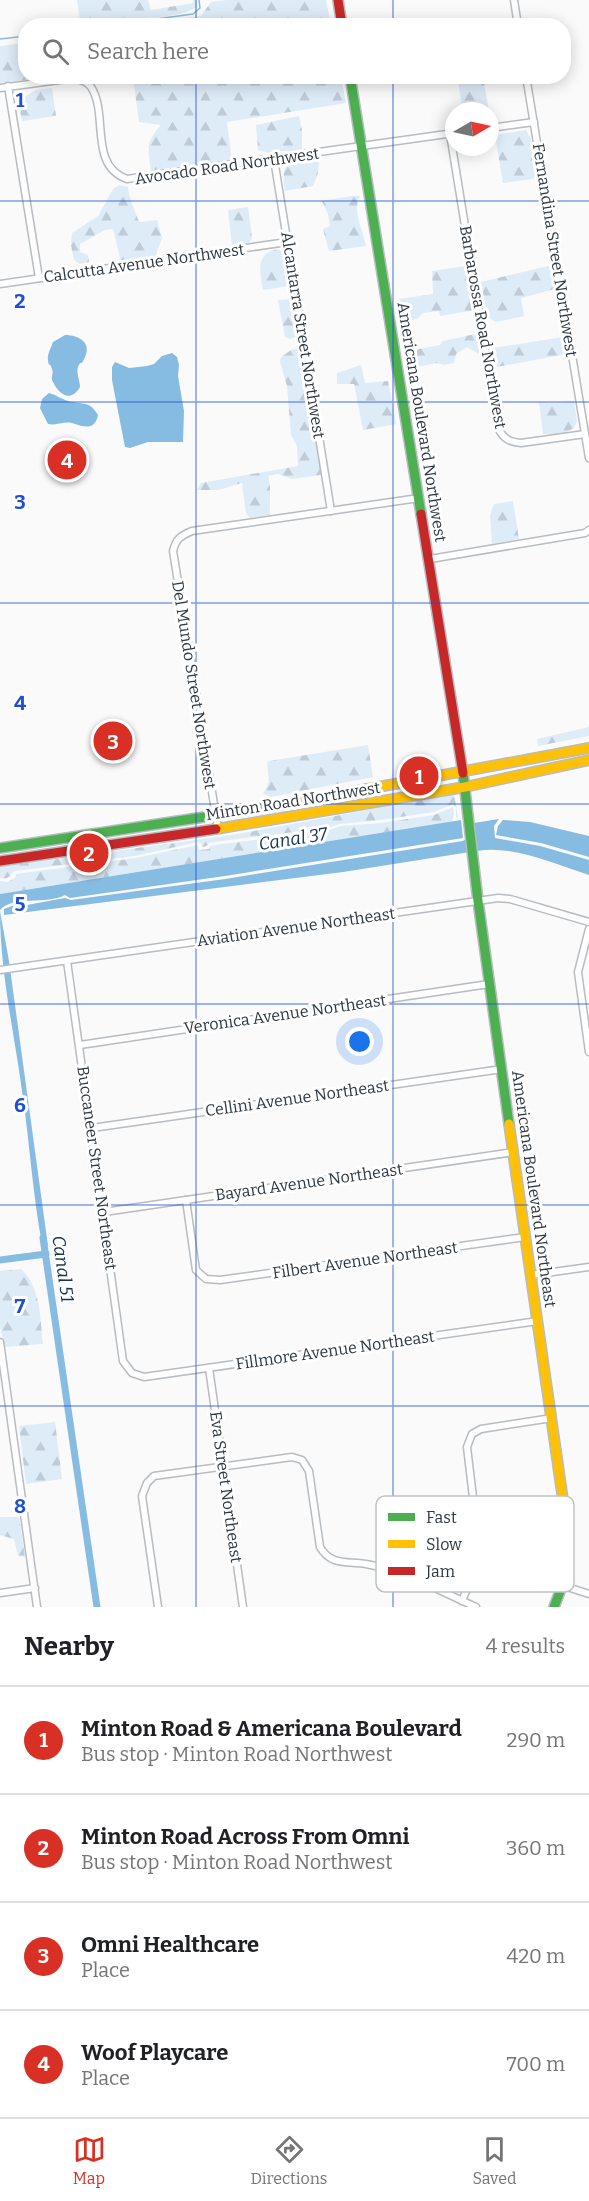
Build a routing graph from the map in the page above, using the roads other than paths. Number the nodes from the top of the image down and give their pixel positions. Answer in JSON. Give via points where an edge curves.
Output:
{"nodes":[{"id":1,"x":338,"y":0,"type":"edge"},
{"id":2,"x":514,"y":0,"type":"edge"},
{"id":3,"x":341,"y":18,"type":"edge"},
{"id":4,"x":517,"y":18,"type":"edge"},
{"id":5,"x":24,"y":84,"type":"edge"},
{"id":6,"x":89,"y":84,"type":"edge"},
{"id":7,"x":351,"y":84,"type":"edge"},
{"id":8,"x":527,"y":84,"type":"edge"},
{"id":9,"x":8,"y":86,"type":"junction"},
{"id":10,"x":0,"y":88,"type":"edge"},
{"id":11,"x":534,"y":122,"type":"junction"},
{"id":12,"x":499,"y":127,"type":"edge"},
{"id":13,"x":445,"y":135,"type":"edge"},
{"id":14,"x":362,"y":147,"type":"junction"},
{"id":15,"x":455,"y":156,"type":"edge"},
{"id":16,"x":274,"y":159,"type":"junction"},
{"id":17,"x":287,"y":242,"type":"junction"},
{"id":18,"x":39,"y":278,"type":"junction"},
{"id":19,"x":0,"y":284,"type":"edge"},
{"id":20,"x":585,"y":434,"type":"junction"},
{"id":21,"x":589,"y":458,"type":"edge"},
{"id":22,"x":420,"y":498,"type":"junction"},
{"id":23,"x":332,"y":511,"type":"junction"},
{"id":24,"x":589,"y":530,"type":"edge"},
{"id":25,"x":430,"y":559,"type":"junction"},
{"id":26,"x":589,"y":748,"type":"edge"},
{"id":27,"x":589,"y":760,"type":"edge"},
{"id":28,"x":463,"y":773,"type":"junction"},
{"id":29,"x":465,"y":787,"type":"junction"},
{"id":30,"x":216,"y":817,"type":"junction"},
{"id":31,"x":218,"y":829,"type":"junction"},
{"id":32,"x":0,"y":848,"type":"edge"},
{"id":33,"x":0,"y":861,"type":"edge"},
{"id":34,"x":478,"y":901,"type":"junction"},
{"id":35,"x":589,"y":922,"type":"edge"},
{"id":36,"x":589,"y":929,"type":"edge"},
{"id":37,"x":67,"y":960,"type":"junction"},
{"id":38,"x":0,"y":970,"type":"edge"},
{"id":39,"x":489,"y":984,"type":"junction"},
{"id":40,"x":80,"y":1045,"type":"junction"},
{"id":41,"x":589,"y":1052,"type":"edge"},
{"id":42,"x":502,"y":1068,"type":"junction"},
{"id":43,"x":92,"y":1128,"type":"junction"},
{"id":44,"x":514,"y":1152,"type":"junction"},
{"id":45,"x":186,"y":1200,"type":"junction"},
{"id":46,"x":104,"y":1212,"type":"junction"},
{"id":47,"x":525,"y":1237,"type":"junction"},
{"id":48,"x":589,"y":1267,"type":"edge"},
{"id":49,"x":531,"y":1275,"type":"junction"},
{"id":50,"x":538,"y":1321,"type":"junction"},
{"id":51,"x":0,"y":1342,"type":"edge"},
{"id":52,"x":209,"y":1368,"type":"junction"},
{"id":53,"x":132,"y":1373,"type":"joint"},
{"id":54,"x":552,"y":1418,"type":"junction"},
{"id":55,"x":223,"y":1466,"type":"junction"},
{"id":56,"x":472,"y":1496,"type":"edge"},
{"id":57,"x":563,"y":1496,"type":"edge"},
{"id":58,"x":376,"y":1567,"type":"edge"},
{"id":59,"x":34,"y":1588,"type":"junction"},
{"id":60,"x":574,"y":1589,"type":"edge"},
{"id":61,"x":443,"y":1592,"type":"edge"},
{"id":62,"x":465,"y":1592,"type":"edge"},
{"id":63,"x":561,"y":1592,"type":"edge"},
{"id":64,"x":0,"y":1593,"type":"edge"},
{"id":65,"x":589,"y":1594,"type":"edge"},
{"id":66,"x":462,"y":1600,"type":"junction"},
{"id":67,"x":37,"y":1607,"type":"edge"},
{"id":68,"x":158,"y":1607,"type":"edge"},
{"id":69,"x":243,"y":1607,"type":"edge"},
{"id":70,"x":476,"y":1607,"type":"edge"},
{"id":71,"x":555,"y":1607,"type":"edge"}],
"edges":[{"from":1,"to":3,"type":"street"},
{"from":2,"to":4,"type":"street"},
{"from":5,"to":9,"type":"street","name":"Avocado Road Northwest"},
{"from":6,"to":16,"type":"street","name":"Avocado Road Northwest","via":[[95,96],[105,158],[117,176],[127,179]]},
{"from":7,"to":14,"type":"street","name":"Americana Boulevard Northwest"},
{"from":8,"to":11,"type":"street","name":"Fernandina Street Northwest"},
{"from":9,"to":10,"type":"street","name":"Avocado Road Northwest"},
{"from":9,"to":18,"type":"street"},
{"from":11,"to":12,"type":"street"},
{"from":11,"to":20,"type":"street","name":"Fernandina Street Northwest"},
{"from":13,"to":14,"type":"street","name":"Avocado Road Northwest"},
{"from":14,"to":16,"type":"street","name":"Avocado Road Northwest"},
{"from":14,"to":22,"type":"street","name":"Americana Boulevard Northwest"},
{"from":15,"to":20,"type":"street","name":"Barbarossa Road Northwest","via":[[498,428],[503,437],[521,443]]},
{"from":16,"to":17,"type":"street","name":"Alcantarra Street Northwest"},
{"from":17,"to":18,"type":"street","name":"Calcutta Avenue Northwest"},
{"from":17,"to":23,"type":"street","name":"Alcantarra Street Northwest"},
{"from":18,"to":19,"type":"street","name":"Calcutta Avenue Northwest"},
{"from":20,"to":21,"type":"street","name":"Fernandina Street Northwest"},
{"from":22,"to":23,"type":"street"},
{"from":22,"to":25,"type":"street","name":"Americana Boulevard Northwest"},
{"from":23,"to":30,"type":"street","name":"Del Mundo Street Northwest","via":[[192,531],[176,541],[173,551]]},
{"from":24,"to":25,"type":"street"},
{"from":25,"to":28,"type":"street","name":"Americana Boulevard Northwest"},
{"from":26,"to":28,"type":"street","name":"Minton Road Northwest"},
{"from":27,"to":29,"type":"street","name":"Minton Road Northwest"},
{"from":28,"to":29,"type":"street","name":"Americana Boulevard Northeast"},
{"from":28,"to":30,"type":"street","name":"Minton Road Northwest"},
{"from":29,"to":31,"type":"street","name":"Minton Road Northwest"},
{"from":29,"to":34,"type":"street","name":"Americana Boulevard Northeast"},
{"from":30,"to":31,"type":"street","name":"Del Mundo Street Northwest"},
{"from":30,"to":32,"type":"street","name":"Minton Road Northwest"},
{"from":31,"to":33,"type":"street","name":"Minton Road Northwest"},
{"from":34,"to":35,"type":"street","name":"Aviation Avenue Northeast","via":[[510,899]]},
{"from":34,"to":37,"type":"street","name":"Aviation Avenue Northeast"},
{"from":34,"to":39,"type":"street","name":"Americana Boulevard Northeast"},
{"from":36,"to":41,"type":"street","via":[[578,972]]},
{"from":37,"to":38,"type":"street","name":"Aviation Avenue Northeast"},
{"from":37,"to":40,"type":"street","name":"Buccaneer Street Northeast"},
{"from":39,"to":40,"type":"street","name":"Veronica Avenue Northeast"},
{"from":39,"to":42,"type":"street","name":"Americana Boulevard Northeast"},
{"from":40,"to":43,"type":"street","name":"Buccaneer Street Northeast"},
{"from":42,"to":43,"type":"street","name":"Cellini Avenue Northeast"},
{"from":42,"to":44,"type":"street","name":"Americana Boulevard Northeast"},
{"from":43,"to":46,"type":"street","name":"Buccaneer Street Northeast"},
{"from":44,"to":45,"type":"street","name":"Bayard Avenue Northeast"},
{"from":44,"to":47,"type":"street","name":"Americana Boulevard Northeast"},
{"from":45,"to":46,"type":"street","name":"Bayard Avenue Northeast"},
{"from":45,"to":47,"type":"street","name":"Filbert Avenue Northeast","via":[[196,1270],[206,1279]]},
{"from":46,"to":53,"type":"street","name":"Buccaneer Street Northeast","via":[[123,1361]]},
{"from":47,"to":49,"type":"street","name":"Americana Boulevard Northeast"},
{"from":48,"to":49,"type":"street"},
{"from":49,"to":50,"type":"street","name":"Americana Boulevard Northeast"},
{"from":50,"to":52,"type":"street","name":"Fillmore Avenue Northeast"},
{"from":50,"to":54,"type":"street","name":"Americana Boulevard Northeast"},
{"from":51,"to":59,"type":"street"},
{"from":52,"to":53,"type":"street","name":"Fillmore Avenue Northeast","via":[[144,1377]]},
{"from":52,"to":55,"type":"street","name":"Eva Street Northeast"},
{"from":54,"to":56,"type":"street","via":[[481,1429],[472,1434],[466,1447]]},
{"from":54,"to":57,"type":"street","name":"Americana Boulevard Northeast"},
{"from":55,"to":58,"type":"street","via":[[292,1457],[302,1460],[309,1471],[320,1547],[325,1555],[334,1561]]},
{"from":55,"to":68,"type":"street","via":[[154,1476],[147,1483],[142,1496]]},
{"from":55,"to":69,"type":"street","name":"Eva Street Northeast"},
{"from":59,"to":64,"type":"street"},
{"from":59,"to":67,"type":"street"},
{"from":60,"to":65,"type":"street"},
{"from":61,"to":66,"type":"street"},
{"from":62,"to":66,"type":"street"},
{"from":63,"to":71,"type":"street","name":"Americana Boulevard Northeast"},
{"from":66,"to":70,"type":"street"}]}
